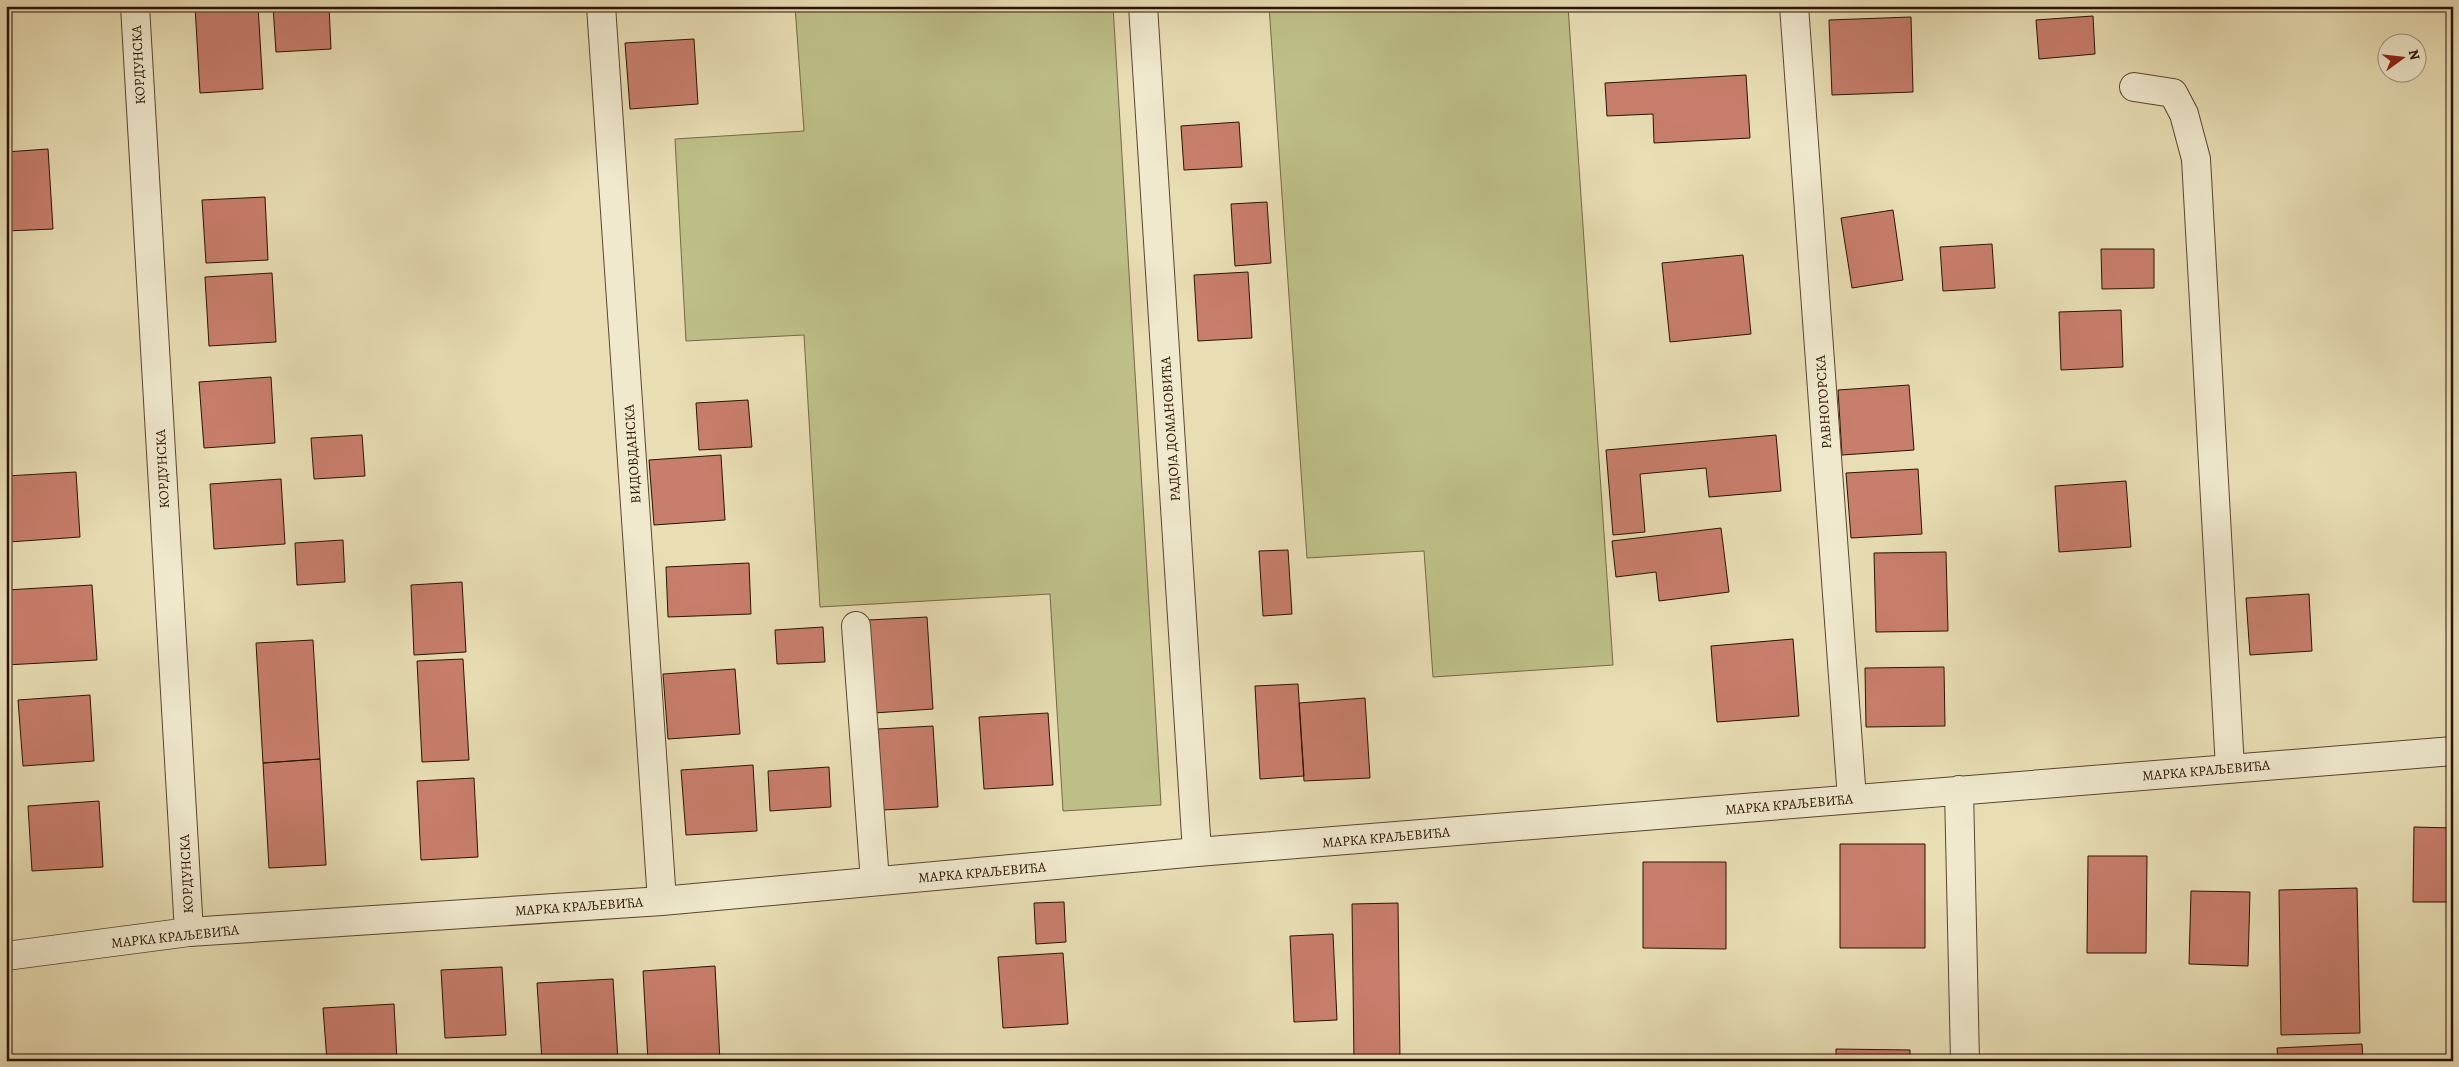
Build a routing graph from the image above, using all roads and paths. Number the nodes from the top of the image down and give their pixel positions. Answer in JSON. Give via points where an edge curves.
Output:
{"nodes":[{"id":1,"x":135,"y":6,"type":"edge"},
{"id":2,"x":601,"y":6,"type":"edge"},
{"id":3,"x":1143,"y":6,"type":"edge"},
{"id":4,"x":1794,"y":6,"type":"edge"},
{"id":5,"x":2134,"y":87,"type":"dead end"},
{"id":6,"x":856,"y":626,"type":"dead end"},
{"id":7,"x":2453,"y":751,"type":"edge"},
{"id":8,"x":2230,"y":768,"type":"junction"},
{"id":9,"x":1958,"y":790,"type":"junction"},
{"id":10,"x":1852,"y":799,"type":"junction"},
{"id":11,"x":1197,"y":852,"type":"junction"},
{"id":12,"x":875,"y":881,"type":"junction"},
{"id":13,"x":662,"y":901,"type":"junction"},
{"id":14,"x":189,"y":932,"type":"junction"},
{"id":15,"x":6,"y":956,"type":"edge"},
{"id":16,"x":1965,"y":1061,"type":"edge"}],
"edges":[{"from":1,"to":14,"type":"street","name":"КОРДУНСКА"},
{"from":2,"to":13,"type":"street","name":"ВИДОВДАНСКА"},
{"from":3,"to":11,"type":"street","name":"РАДОЈА ДОМАНОВИЋА"},
{"from":4,"to":10,"type":"street","name":"РАВНОГОРСКА"},
{"from":5,"to":8,"type":"street","via":[[2172,94],[2184,114],[2196,159]]},
{"from":6,"to":12,"type":"street"},
{"from":7,"to":8,"type":"street","name":"МАРКА КРАЉЕВИЋА"},
{"from":8,"to":9,"type":"street","name":"МАРКА КРАЉЕВИЋА"},
{"from":9,"to":10,"type":"street","name":"МАРКА КРАЉЕВИЋА"},
{"from":9,"to":16,"type":"street"},
{"from":10,"to":11,"type":"street","name":"МАРКА КРАЉЕВИЋА"},
{"from":11,"to":12,"type":"street","name":"МАРКА КРАЉЕВИЋА"},
{"from":12,"to":13,"type":"street","name":"МАРКА КРАЉЕВИЋА"},
{"from":13,"to":14,"type":"street","name":"МАРКА КРАЉЕВИЋА"},
{"from":14,"to":15,"type":"street","name":"МАРКА КРАЉЕВИЋА"}]}
